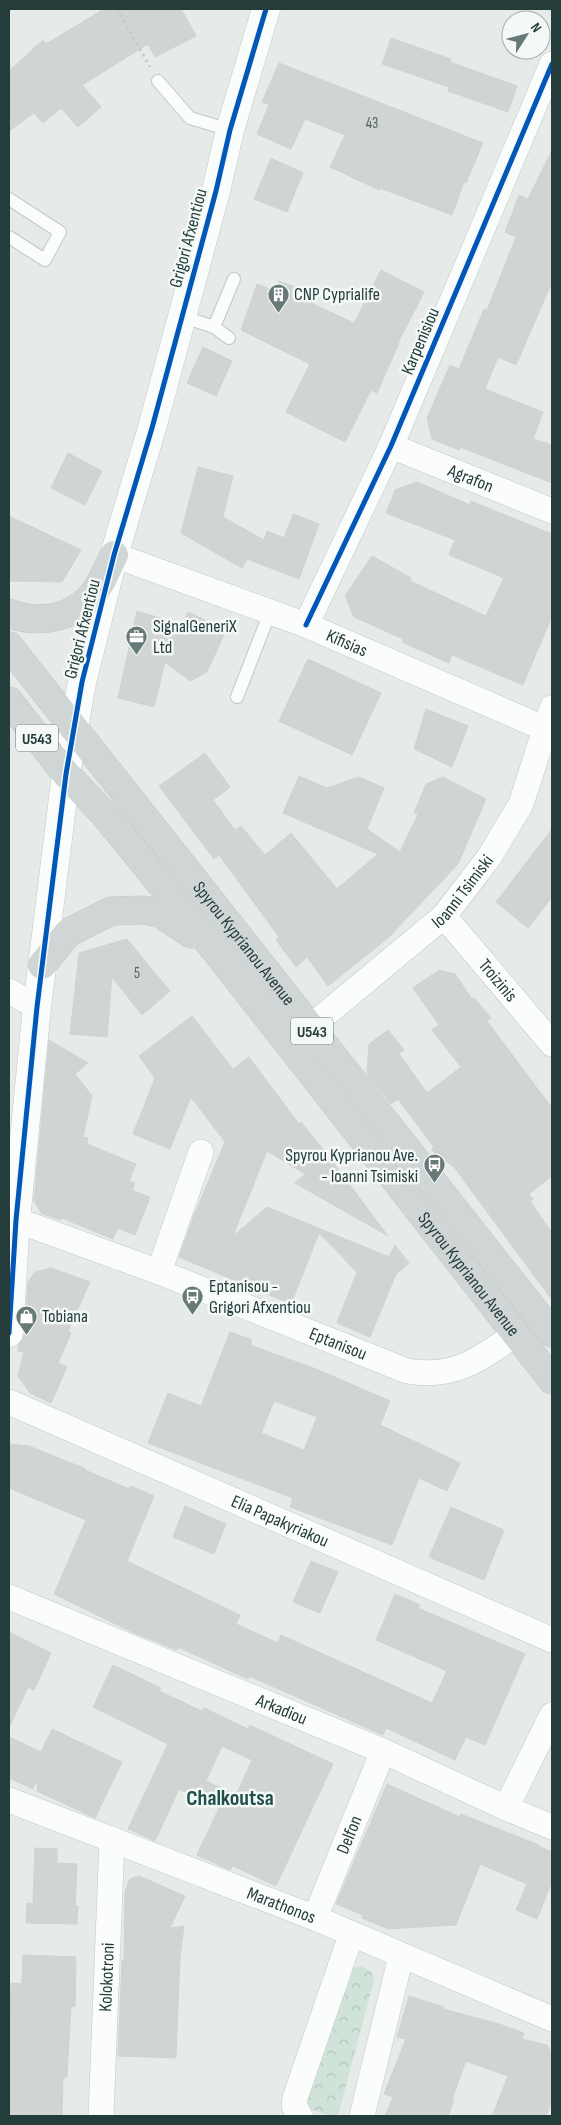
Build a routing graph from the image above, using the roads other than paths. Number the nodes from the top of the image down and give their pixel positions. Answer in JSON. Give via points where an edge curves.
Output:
{"nodes":[{"id":1,"x":266,"y":9,"type":"edge"},
{"id":2,"x":552,"y":64,"type":"edge"},
{"id":3,"x":158,"y":81,"type":"road end"},
{"id":4,"x":230,"y":130,"type":"junction"},
{"id":5,"x":9,"y":199,"type":"edge"},
{"id":6,"x":9,"y":237,"type":"edge"},
{"id":7,"x":234,"y":279,"type":"dead end"},
{"id":8,"x":181,"y":316,"type":"junction"},
{"id":9,"x":214,"y":327,"type":"junction"},
{"id":10,"x":229,"y":338,"type":"dead end"},
{"id":11,"x":391,"y":446,"type":"junction"},
{"id":12,"x":552,"y":511,"type":"edge"},
{"id":13,"x":114,"y":555,"type":"junction"},
{"id":14,"x":270,"y":612,"type":"junction"},
{"id":15,"x":9,"y":613,"type":"edge"},
{"id":16,"x":306,"y":625,"type":"junction"},
{"id":17,"x":9,"y":646,"type":"edge"},
{"id":18,"x":237,"y":697,"type":"dead end"},
{"id":19,"x":9,"y":701,"type":"edge"},
{"id":20,"x":549,"y":719,"type":"edge"},
{"id":21,"x":74,"y":728,"type":"junction"},
{"id":22,"x":66,"y":774,"type":"junction"},
{"id":23,"x":444,"y":916,"type":"junction"},
{"id":24,"x":215,"y":950,"type":"junction"},
{"id":25,"x":42,"y":965,"type":"junction"},
{"id":26,"x":9,"y":991,"type":"edge"},
{"id":27,"x":37,"y":1007,"type":"junction"},
{"id":28,"x":309,"y":1028,"type":"junction"},
{"id":29,"x":552,"y":1044,"type":"edge"},
{"id":30,"x":201,"y":1152,"type":"dead end"},
{"id":31,"x":16,"y":1220,"type":"junction"},
{"id":32,"x":159,"y":1272,"type":"junction"},
{"id":33,"x":552,"y":1333,"type":"edge"},
{"id":34,"x":9,"y":1334,"type":"edge"},
{"id":35,"x":516,"y":1334,"type":"junction"},
{"id":36,"x":552,"y":1380,"type":"edge"},
{"id":37,"x":9,"y":1402,"type":"edge"},
{"id":38,"x":9,"y":1597,"type":"edge"},
{"id":39,"x":552,"y":1640,"type":"edge"},
{"id":40,"x":552,"y":1715,"type":"edge"},
{"id":41,"x":383,"y":1751,"type":"junction"},
{"id":42,"x":9,"y":1800,"type":"edge"},
{"id":43,"x":506,"y":1808,"type":"junction"},
{"id":44,"x":552,"y":1827,"type":"edge"},
{"id":45,"x":112,"y":1839,"type":"junction"},
{"id":46,"x":314,"y":1918,"type":"junction"},
{"id":47,"x":351,"y":1935,"type":"junction"},
{"id":48,"x":400,"y":1956,"type":"junction"},
{"id":49,"x":552,"y":2019,"type":"edge"},
{"id":50,"x":101,"y":2116,"type":"edge"},
{"id":51,"x":300,"y":2116,"type":"edge"},
{"id":52,"x":362,"y":2116,"type":"edge"}],
"edges":[{"from":1,"to":4,"type":"street","name":"Grigori Afxentiou"},
{"from":2,"to":11,"type":"street","name":"Karpenisiou"},
{"from":3,"to":4,"type":"lane","via":[[190,118]]},
{"from":4,"to":8,"type":"street","name":"Grigori Afxentiou"},
{"from":5,"to":6,"type":"lane","via":[[60,232],[45,260]]},
{"from":7,"to":9,"type":"lane"},
{"from":8,"to":9,"type":"lane"},
{"from":8,"to":13,"type":"street","name":"Grigori Afxentiou"},
{"from":9,"to":10,"type":"lane"},
{"from":11,"to":12,"type":"street","name":"Agrafon"},
{"from":11,"to":16,"type":"street","name":"Karpenisiou"},
{"from":13,"to":14,"type":"street","name":"Kifisias"},
{"from":13,"to":15,"type":"main road","via":[[96,590],[84,604],[62,616],[38,619]]},
{"from":13,"to":21,"type":"street","name":"Grigori Afxentiou","via":[[82,682]]},
{"from":14,"to":16,"type":"street","name":"Kifisias"},
{"from":14,"to":18,"type":"lane"},
{"from":16,"to":20,"type":"street","name":"Kifisias"},
{"from":17,"to":21,"type":"main road","name":"Spyrou Kyprianou Avenue","number":"U543"},
{"from":19,"to":22,"type":"main road","name":"Spyrou Kyprianou Avenue","number":"U543"},
{"from":20,"to":23,"type":"street","name":"Ioanni Tsimiski","via":[[521,804],[490,856]]},
{"from":21,"to":22,"type":"street","name":"Grigori Afxentiou"},
{"from":21,"to":28,"type":"main road","name":"Spyrou Kyprianou Avenue","number":"U543"},
{"from":22,"to":24,"type":"main road","name":"Spyrou Kyprianou Avenue","number":"U543","via":[[104,814]]},
{"from":22,"to":25,"type":"street","name":"Grigori Afxentiou"},
{"from":23,"to":28,"type":"street","name":"Ioanni Tsimiski"},
{"from":23,"to":29,"type":"street","name":"Troizinis"},
{"from":24,"to":25,"type":"main road","via":[[159,913],[111,911],[68,933]]},
{"from":24,"to":35,"type":"main road","name":"Spyrou Kyprianou Avenue","number":"U543"},
{"from":25,"to":27,"type":"street","name":"Grigori Afxentiou"},
{"from":26,"to":27,"type":"street"},
{"from":27,"to":31,"type":"street","name":"Grigori Afxentiou"},
{"from":28,"to":33,"type":"main road","name":"Spyrou Kyprianou Avenue","number":"U543"},
{"from":30,"to":32,"type":"street"},
{"from":31,"to":32,"type":"street","name":"Eptanisou"},
{"from":31,"to":34,"type":"street","name":"Grigori Afxentiou"},
{"from":32,"to":35,"type":"street","name":"Eptanisou","via":[[407,1370],[426,1374],[464,1367]]},
{"from":35,"to":36,"type":"main road","name":"Spyrou Kyprianou Avenue","number":"U543"},
{"from":37,"to":39,"type":"street","name":"Elia Papakyriakou"},
{"from":38,"to":41,"type":"street","name":"Arkadiou"},
{"from":40,"to":43,"type":"street"},
{"from":41,"to":43,"type":"street","name":"Arkadiou"},
{"from":41,"to":46,"type":"street","name":"Delfon"},
{"from":42,"to":45,"type":"street","name":"Marathonos"},
{"from":43,"to":44,"type":"street","name":"Arkadiou"},
{"from":45,"to":46,"type":"street","name":"Marathonos"},
{"from":45,"to":50,"type":"street","name":"Kolokotroni"},
{"from":46,"to":47,"type":"street","name":"Marathonos"},
{"from":47,"to":48,"type":"street","name":"Marathonos"},
{"from":47,"to":51,"type":"street","via":[[295,2098],[294,2106]]},
{"from":48,"to":49,"type":"street","name":"Marathonos"},
{"from":48,"to":52,"type":"street"}]}
